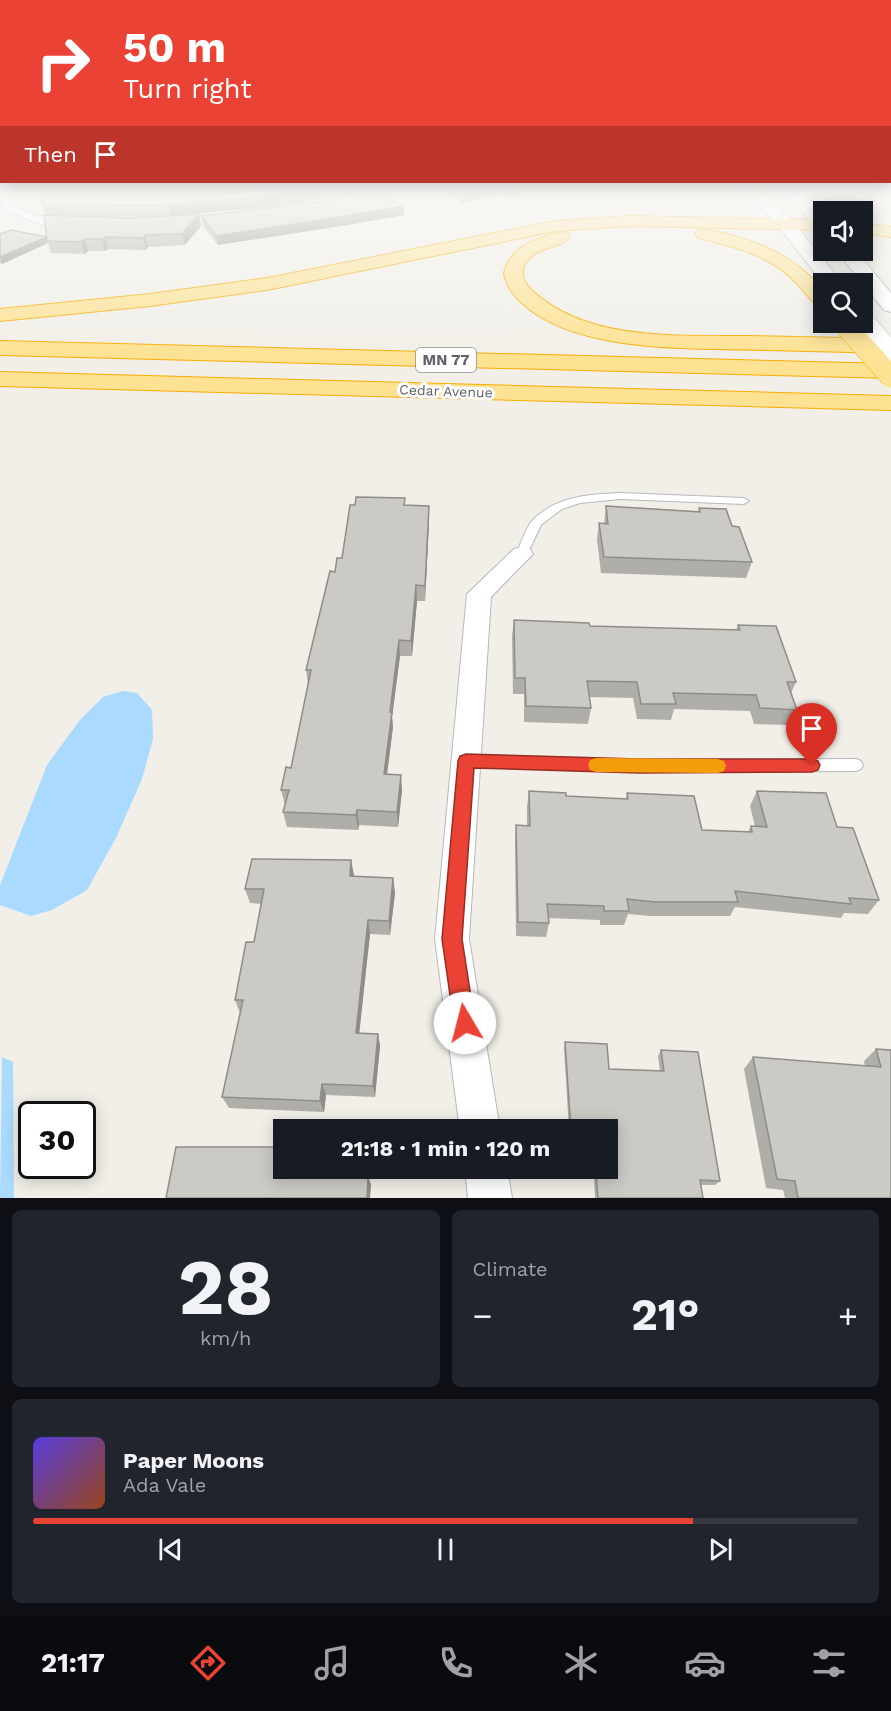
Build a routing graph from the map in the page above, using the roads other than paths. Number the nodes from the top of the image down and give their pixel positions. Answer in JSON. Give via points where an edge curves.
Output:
{"nodes":[{"id":1,"x":462,"y":245,"type":"edge"},
{"id":2,"x":542,"y":245,"type":"edge"},
{"id":3,"x":743,"y":245,"type":"edge"},
{"id":4,"x":803,"y":245,"type":"edge"},
{"id":5,"x":854,"y":261,"type":"edge"},
{"id":6,"x":825,"y":273,"type":"edge"},
{"id":7,"x":813,"y":290,"type":"edge"},
{"id":8,"x":891,"y":306,"type":"edge"},
{"id":9,"x":0,"y":315,"type":"edge"},
{"id":10,"x":873,"y":332,"type":"edge"},
{"id":11,"x":852,"y":333,"type":"edge"},
{"id":12,"x":891,"y":346,"type":"edge"},
{"id":13,"x":0,"y":348,"type":"edge"},
{"id":14,"x":891,"y":354,"type":"edge"},
{"id":15,"x":891,"y":371,"type":"edge"},
{"id":16,"x":891,"y":377,"type":"edge"},
{"id":17,"x":0,"y":379,"type":"edge"},
{"id":18,"x":604,"y":395,"type":"junction"},
{"id":19,"x":891,"y":403,"type":"edge"},
{"id":20,"x":891,"y":414,"type":"edge"},
{"id":21,"x":744,"y":501,"type":"dead end"},
{"id":22,"x":522,"y":555,"type":"joint"},
{"id":23,"x":466,"y":761,"type":"junction"},
{"id":24,"x":855,"y":765,"type":"dead end"},
{"id":25,"x":478,"y":1119,"type":"edge"},
{"id":26,"x":487,"y":1179,"type":"edge"},
{"id":27,"x":490,"y":1198,"type":"edge"}],
"edges":[{"from":1,"to":9,"type":"highway","via":[[267,284]]},
{"from":2,"to":12,"type":"highway","via":[[523,254],[515,264],[513,276],[518,288],[551,315],[609,333],[672,341]]},
{"from":3,"to":7,"type":"highway","via":[[795,271]]},
{"from":4,"to":6,"type":"main road"},
{"from":5,"to":8,"type":"main road"},
{"from":10,"to":14,"type":"main road","bridge":true},
{"from":11,"to":16,"type":"highway","bridge":true},
{"from":13,"to":15,"type":"highway","name":"Cedar Avenue","number":"MN 77"},
{"from":17,"to":18,"type":"highway","name":"Cedar Avenue","number":"MN 77"},
{"from":18,"to":19,"type":"highway","name":"Cedar Avenue","number":"MN 77"},
{"from":18,"to":20,"type":"highway"},
{"from":21,"to":22,"type":"lane","via":[[594,497],[558,507],[536,523]]},
{"from":22,"to":23,"type":"street","via":[[479,594]]},
{"from":23,"to":24,"type":"lane","via":[[638,766]]},
{"from":23,"to":25,"type":"street","via":[[452,939]]},
{"from":26,"to":27,"type":"street"}]}
